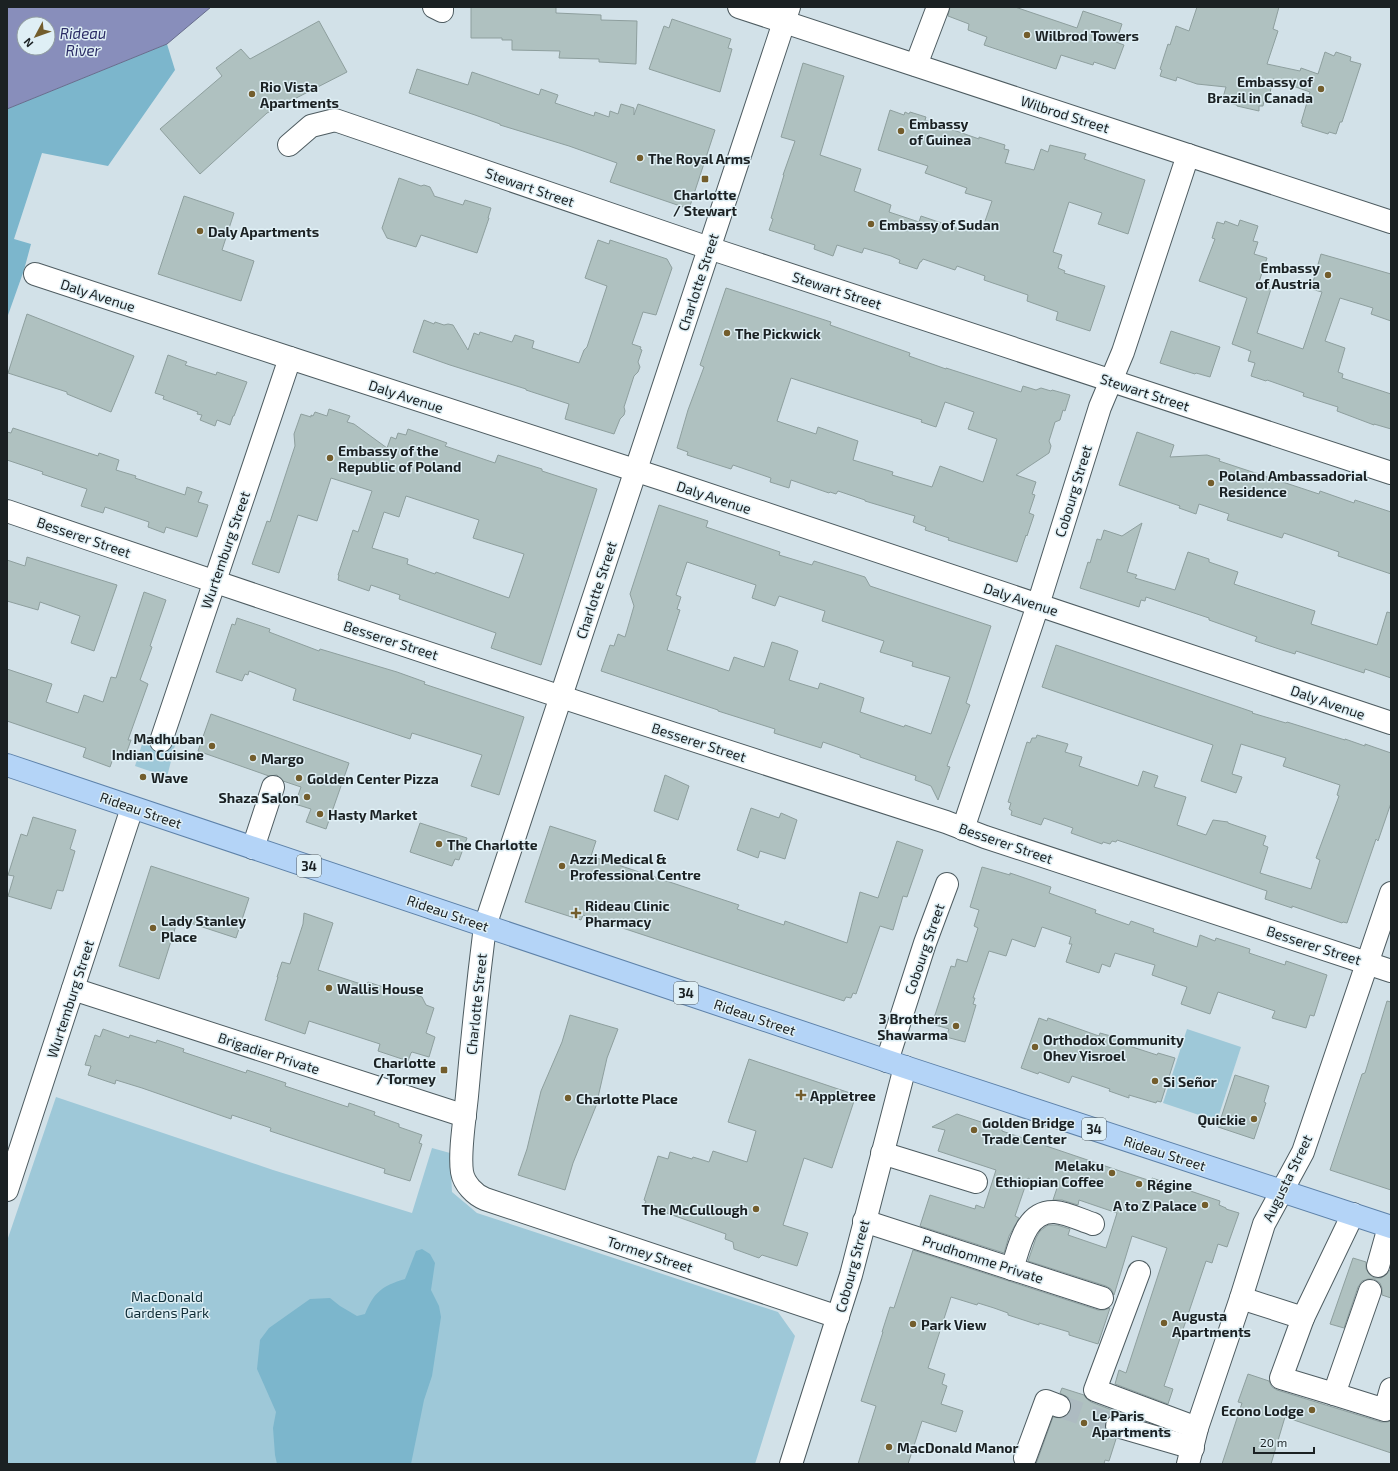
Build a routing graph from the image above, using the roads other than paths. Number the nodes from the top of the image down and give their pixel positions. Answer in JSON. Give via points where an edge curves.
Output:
{"nodes":[{"id":1,"x":434,"y":7,"type":"edge"},
{"id":2,"x":442,"y":7,"type":"edge"},
{"id":3,"x":739,"y":7,"type":"edge"},
{"id":4,"x":938,"y":7,"type":"edge"},
{"id":5,"x":786,"y":14,"type":"edge"},
{"id":6,"x":916,"y":66,"type":"junction"},
{"id":7,"x":289,"y":144,"type":"dead end"},
{"id":8,"x":1188,"y":155,"type":"junction"},
{"id":9,"x":1391,"y":222,"type":"edge"},
{"id":10,"x":709,"y":248,"type":"junction"},
{"id":11,"x":36,"y":274,"type":"dead end"},
{"id":12,"x":290,"y":358,"type":"junction"},
{"id":13,"x":1112,"y":380,"type":"junction"},
{"id":14,"x":636,"y":471,"type":"junction"},
{"id":15,"x":1391,"y":473,"type":"edge"},
{"id":16,"x":7,"y":510,"type":"edge"},
{"id":17,"x":214,"y":582,"type":"junction"},
{"id":18,"x":1038,"y":605,"type":"junction"},
{"id":19,"x":561,"y":696,"type":"junction"},
{"id":20,"x":1391,"y":723,"type":"edge"},
{"id":21,"x":161,"y":741,"type":"dead end"},
{"id":22,"x":7,"y":765,"type":"edge"},
{"id":23,"x":273,"y":787,"type":"dead end"},
{"id":24,"x":132,"y":808,"type":"junction"},
{"id":25,"x":963,"y":830,"type":"junction"},
{"id":26,"x":253,"y":848,"type":"junction"},
{"id":27,"x":947,"y":884,"type":"dead end"},
{"id":28,"x":1391,"y":893,"type":"edge"},
{"id":29,"x":485,"y":926,"type":"junction"},
{"id":30,"x":1368,"y":963,"type":"junction"},
{"id":31,"x":1391,"y":971,"type":"edge"},
{"id":32,"x":73,"y":989,"type":"junction"},
{"id":33,"x":896,"y":1064,"type":"junction"},
{"id":34,"x":465,"y":1116,"type":"junction"},
{"id":35,"x":882,"y":1153,"type":"junction"},
{"id":36,"x":976,"y":1182,"type":"dead end"},
{"id":37,"x":467,"y":1184,"type":"joint"},
{"id":38,"x":7,"y":1190,"type":"edge"},
{"id":39,"x":1282,"y":1191,"type":"junction"},
{"id":40,"x":1353,"y":1214,"type":"junction"},
{"id":41,"x":864,"y":1220,"type":"junction"},
{"id":42,"x":1093,"y":1224,"type":"dead end"},
{"id":43,"x":1390,"y":1227,"type":"edge"},
{"id":44,"x":1378,"y":1266,"type":"dead end"},
{"id":45,"x":1012,"y":1269,"type":"junction"},
{"id":46,"x":1139,"y":1272,"type":"dead end"},
{"id":47,"x":1370,"y":1291,"type":"dead end"},
{"id":48,"x":1102,"y":1298,"type":"dead end"},
{"id":49,"x":1241,"y":1298,"type":"junction"},
{"id":50,"x":838,"y":1316,"type":"junction"},
{"id":51,"x":1303,"y":1318,"type":"junction"},
{"id":52,"x":1391,"y":1390,"type":"edge"},
{"id":53,"x":1334,"y":1394,"type":"junction"},
{"id":54,"x":1059,"y":1406,"type":"tunnel mouth"},
{"id":55,"x":1117,"y":1426,"type":"tunnel mouth"},
{"id":56,"x":1193,"y":1447,"type":"edge"},
{"id":57,"x":1025,"y":1458,"type":"dead end"},
{"id":58,"x":791,"y":1464,"type":"edge"}],
"edges":[{"from":1,"to":2,"type":"street","via":[[442,11]]},
{"from":3,"to":5,"type":"street","name":"Wilbrod Street"},
{"from":4,"to":6,"type":"street"},
{"from":5,"to":6,"type":"street","name":"Wilbrod Street"},
{"from":5,"to":10,"type":"street","name":"Charlotte Street"},
{"from":6,"to":8,"type":"street","name":"Wilbrod Street"},
{"from":7,"to":10,"type":"street","name":"Stewart Street","via":[[311,126],[335,120]]},
{"from":8,"to":9,"type":"street","name":"Wilbrod Street"},
{"from":8,"to":13,"type":"street","name":"Cobourg Street","via":[[1124,352]]},
{"from":10,"to":13,"type":"street","name":"Stewart Street"},
{"from":10,"to":14,"type":"street","name":"Charlotte Street"},
{"from":11,"to":12,"type":"street","name":"Daly Avenue"},
{"from":12,"to":14,"type":"street","name":"Daly Avenue"},
{"from":12,"to":17,"type":"street","name":"Wurtemburg Street"},
{"from":13,"to":15,"type":"street","name":"Stewart Street"},
{"from":13,"to":18,"type":"street","name":"Cobourg Street","via":[[1100,407]]},
{"from":14,"to":18,"type":"street","name":"Daly Avenue"},
{"from":14,"to":19,"type":"street","name":"Charlotte Street"},
{"from":16,"to":17,"type":"street","name":"Besserer Street"},
{"from":17,"to":19,"type":"street","name":"Besserer Street"},
{"from":17,"to":21,"type":"street","name":"Wurtemburg Street"},
{"from":18,"to":20,"type":"street","name":"Daly Avenue"},
{"from":18,"to":25,"type":"street","name":"Cobourg Street"},
{"from":19,"to":25,"type":"street","name":"Besserer Street","via":[[946,822]]},
{"from":19,"to":29,"type":"street","name":"Charlotte Street"},
{"from":22,"to":24,"type":"main road","name":"Rideau Street","number":"34"},
{"from":23,"to":26,"type":"street"},
{"from":24,"to":26,"type":"main road","name":"Rideau Street","number":"34"},
{"from":24,"to":32,"type":"street","name":"Wurtemburg Street"},
{"from":25,"to":30,"type":"street","name":"Besserer Street"},
{"from":26,"to":29,"type":"main road","name":"Rideau Street","number":"34"},
{"from":27,"to":33,"type":"street","name":"Cobourg Street","via":[[925,943]]},
{"from":28,"to":30,"type":"street","name":"Augusta Street"},
{"from":29,"to":33,"type":"main road","name":"Rideau Street","number":"34"},
{"from":29,"to":34,"type":"street","name":"Charlotte Street"},
{"from":30,"to":31,"type":"street","name":"Besserer Street"},
{"from":30,"to":39,"type":"street","name":"Augusta Street","via":[[1303,1152]]},
{"from":32,"to":34,"type":"street","name":"Brigadier Private"},
{"from":32,"to":38,"type":"street","name":"Wurtemburg Street"},
{"from":33,"to":35,"type":"street","name":"Cobourg Street"},
{"from":33,"to":39,"type":"main road","name":"Rideau Street","number":"34"},
{"from":34,"to":37,"type":"street","name":"Charlotte Street","via":[[462,1171]]},
{"from":35,"to":36,"type":"street"},
{"from":35,"to":41,"type":"street","name":"Cobourg Street"},
{"from":37,"to":50,"type":"street","name":"Tormey Street","via":[[476,1195],[485,1199]]},
{"from":39,"to":40,"type":"main road","name":"Rideau Street","number":"34"},
{"from":39,"to":49,"type":"street","name":"Augusta Street","via":[[1264,1224]]},
{"from":40,"to":43,"type":"main road","name":"Rideau Street","number":"34"},
{"from":40,"to":51,"type":"street"},
{"from":41,"to":45,"type":"street","name":"Prudhomme Private"},
{"from":41,"to":50,"type":"street","name":"Cobourg Street"},
{"from":42,"to":45,"type":"street","via":[[1055,1212],[1040,1216],[1028,1225]]},
{"from":43,"to":44,"type":"street"},
{"from":45,"to":48,"type":"street","name":"Prudhomme Private"},
{"from":46,"to":56,"type":"street","via":[[1095,1390]]},
{"from":47,"to":53,"type":"street"},
{"from":49,"to":51,"type":"street"},
{"from":49,"to":56,"type":"street","name":"Augusta Street"},
{"from":50,"to":58,"type":"street","name":"Cobourg Street"},
{"from":51,"to":53,"type":"street","via":[[1281,1378]]},
{"from":52,"to":53,"type":"street","via":[[1385,1410]]},
{"from":54,"to":57,"type":"street","via":[[1046,1401]]},
{"from":55,"to":56,"type":"street"}]}
